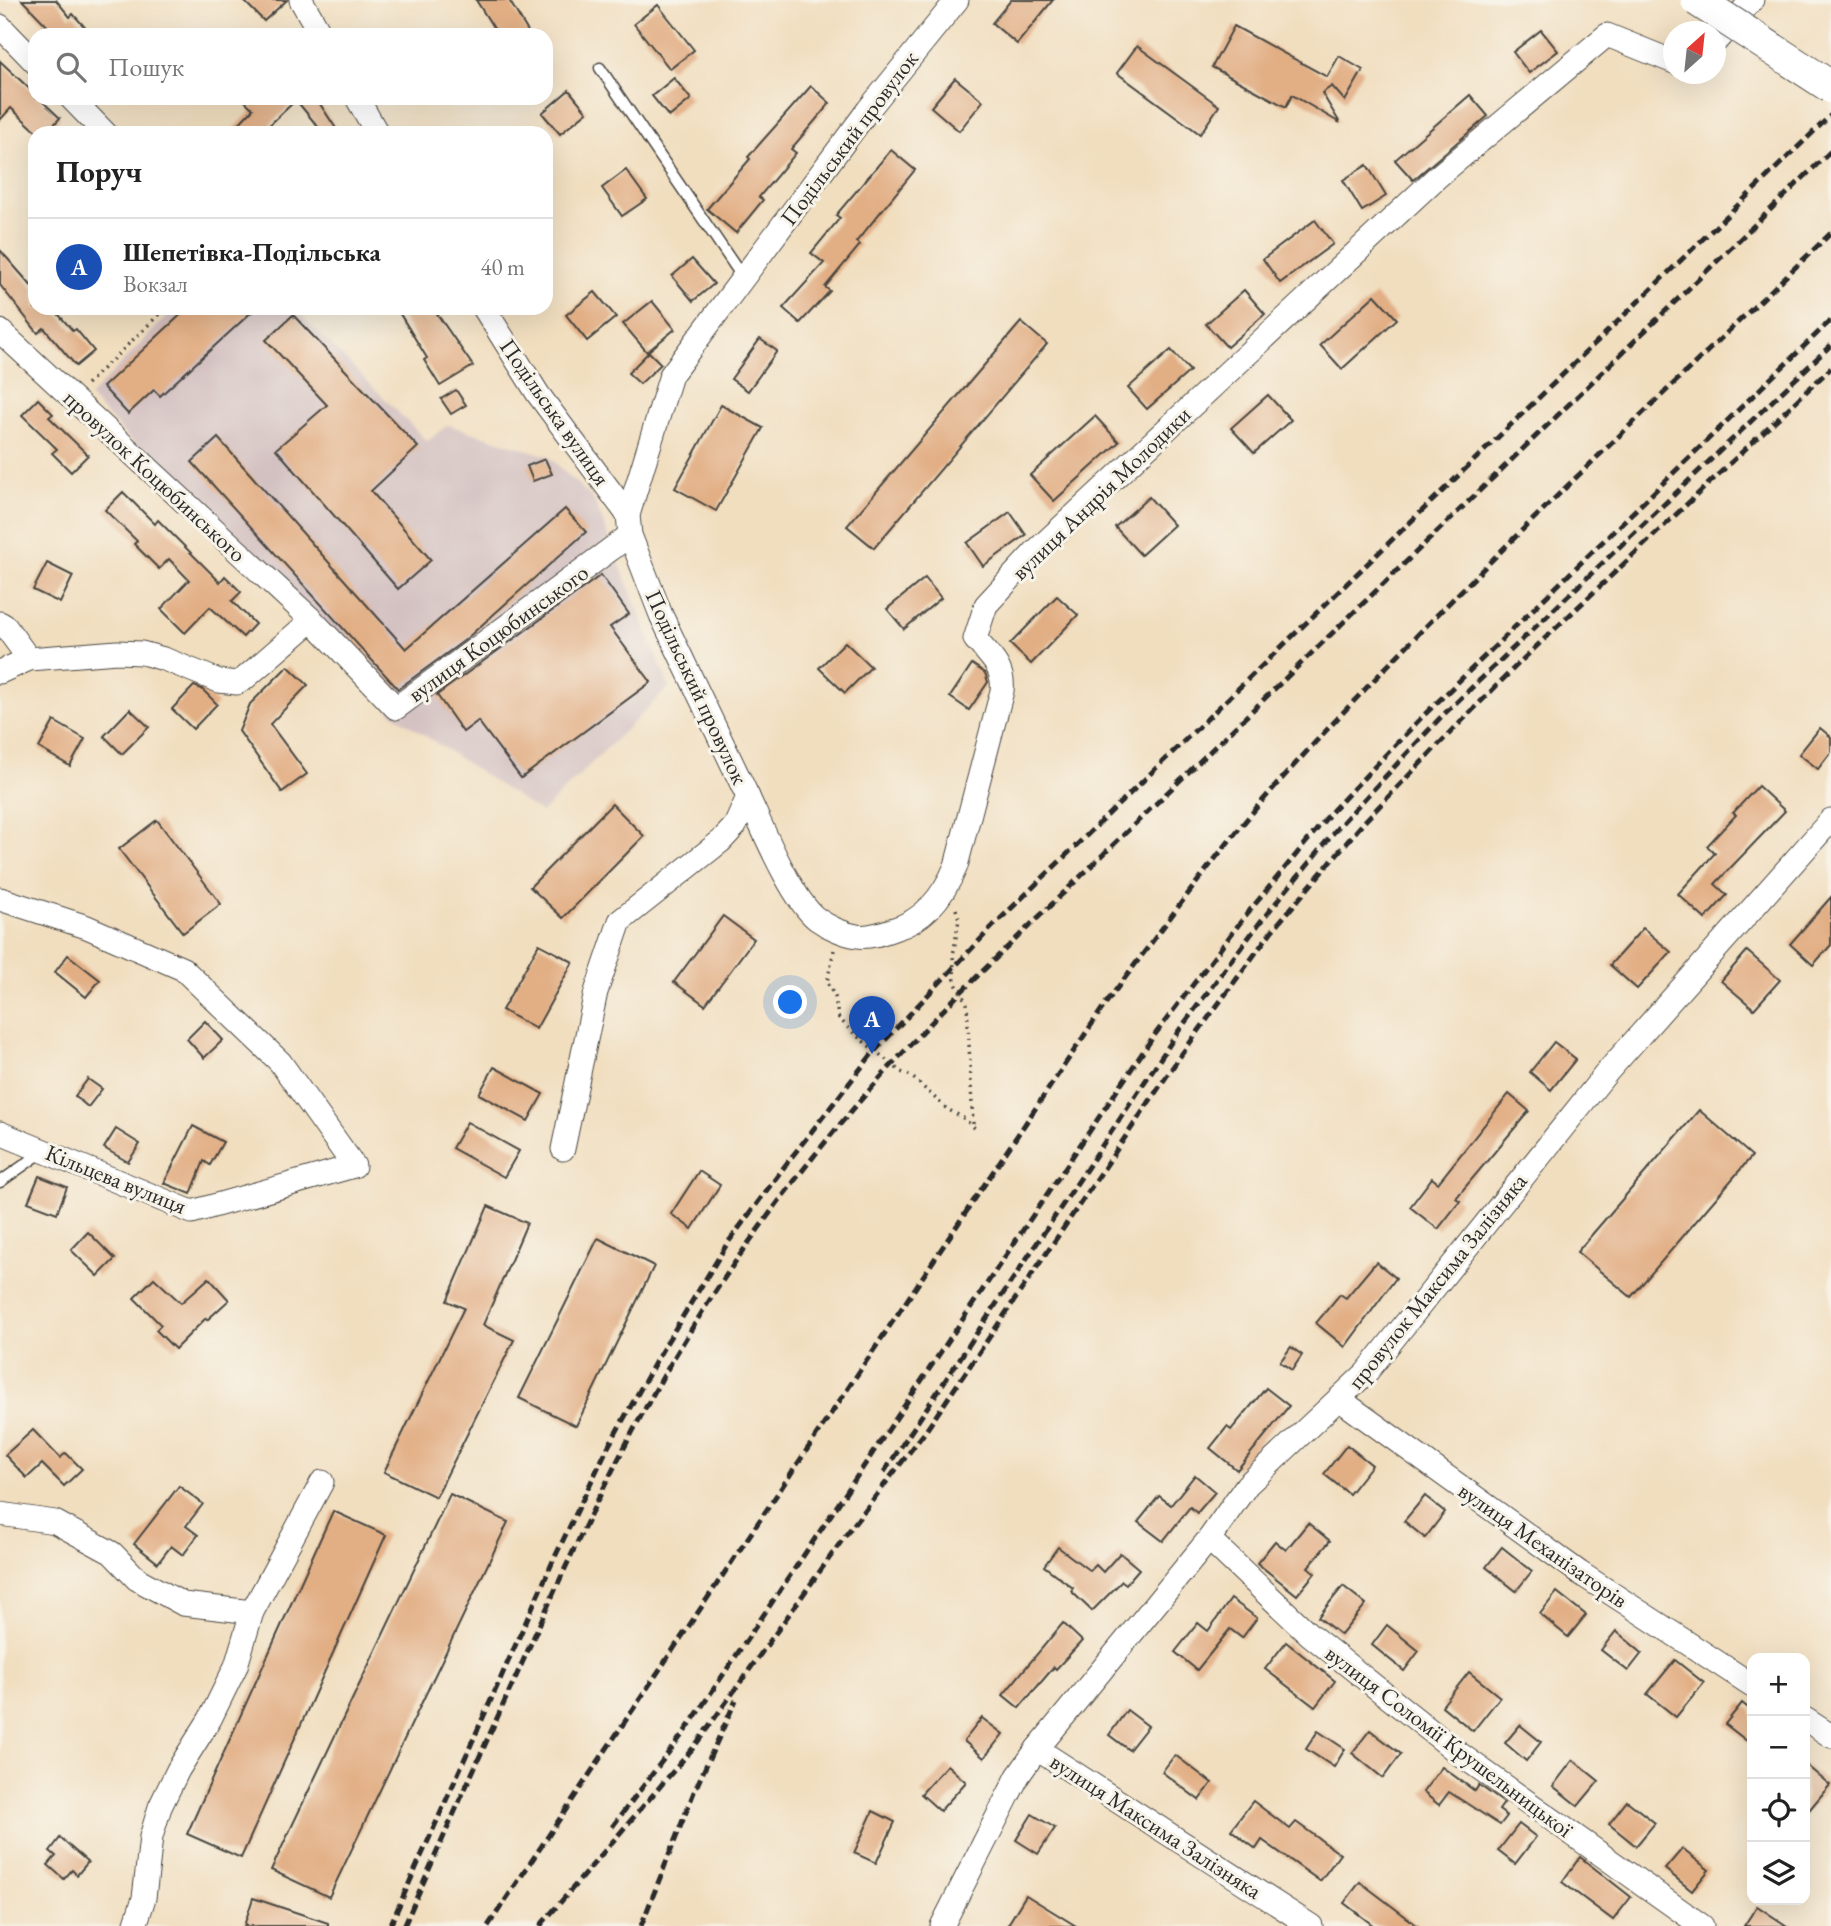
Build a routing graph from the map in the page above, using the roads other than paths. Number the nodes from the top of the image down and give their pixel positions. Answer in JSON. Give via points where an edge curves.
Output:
{"nodes":[{"id":1,"x":301,"y":0,"type":"edge"},
{"id":2,"x":957,"y":0,"type":"edge"},
{"id":3,"x":1697,"y":0,"type":"edge"},
{"id":4,"x":1752,"y":0,"type":"edge"},
{"id":5,"x":0,"y":26,"type":"edge"},
{"id":6,"x":317,"y":28,"type":"edge"},
{"id":7,"x":1726,"y":30,"type":"edge"},
{"id":8,"x":28,"y":55,"type":"edge"},
{"id":9,"x":1663,"y":58,"type":"edge"},
{"id":10,"x":600,"y":68,"type":"dead end"},
{"id":11,"x":1831,"y":87,"type":"edge"},
{"id":12,"x":78,"y":105,"type":"edge"},
{"id":13,"x":361,"y":105,"type":"edge"},
{"id":14,"x":98,"y":126,"type":"edge"},
{"id":15,"x":373,"y":126,"type":"edge"},
{"id":16,"x":743,"y":278,"type":"junction"},
{"id":17,"x":488,"y":315,"type":"edge"},
{"id":18,"x":0,"y":331,"type":"edge"},
{"id":19,"x":629,"y":525,"type":"junction"},
{"id":20,"x":312,"y":620,"type":"junction"},
{"id":21,"x":0,"y":624,"type":"edge"},
{"id":22,"x":29,"y":659,"type":"junction"},
{"id":23,"x":0,"y":672,"type":"edge"},
{"id":24,"x":748,"y":797,"type":"junction"},
{"id":25,"x":1831,"y":820,"type":"edge"},
{"id":26,"x":0,"y":899,"type":"edge"},
{"id":27,"x":0,"y":1133,"type":"edge"},
{"id":28,"x":564,"y":1149,"type":"dead end"},
{"id":29,"x":44,"y":1151,"type":"junction"},
{"id":30,"x":0,"y":1182,"type":"edge"},
{"id":31,"x":1339,"y":1399,"type":"junction"},
{"id":32,"x":322,"y":1482,"type":"dead end"},
{"id":33,"x":0,"y":1514,"type":"edge"},
{"id":34,"x":1209,"y":1539,"type":"junction"},
{"id":35,"x":252,"y":1612,"type":"junction"},
{"id":36,"x":1747,"y":1682,"type":"edge"},
{"id":37,"x":1810,"y":1722,"type":"edge"},
{"id":38,"x":1831,"y":1736,"type":"edge"},
{"id":39,"x":1037,"y":1749,"type":"junction"},
{"id":40,"x":135,"y":1926,"type":"edge"},
{"id":41,"x":942,"y":1926,"type":"edge"},
{"id":42,"x":1311,"y":1926,"type":"edge"},
{"id":43,"x":1702,"y":1926,"type":"edge"}],
"edges":[{"from":1,"to":6,"type":"street"},
{"from":2,"to":16,"type":"street","name":"Подільський провулок"},
{"from":3,"to":11,"type":"main road","bridge":true},
{"from":4,"to":7,"type":"street"},
{"from":5,"to":8,"type":"street"},
{"from":9,"to":24,"type":"street","name":"вулиця Андрія Молодики","via":[[1607,35],[1436,178],[1034,552],[986,605],[975,639],[1000,669],[1003,680],[956,866],[947,887],[920,917],[901,928],[859,937],[816,919],[784,872]]},
{"from":10,"to":16,"type":"lane"},
{"from":12,"to":14,"type":"street"},
{"from":13,"to":15,"type":"street"},
{"from":16,"to":19,"type":"street","name":"Подільський провулок","via":[[671,375]]},
{"from":17,"to":19,"type":"street","name":"Подільська вулиця"},
{"from":18,"to":20,"type":"street","name":"провулок Коцюбинського"},
{"from":19,"to":20,"type":"street","name":"вулиця Коцюбинського","via":[[396,708]]},
{"from":19,"to":24,"type":"street","name":"Подільський провулок","via":[[661,615]]},
{"from":20,"to":22,"type":"street","via":[[237,682],[219,681],[142,653]]},
{"from":21,"to":22,"type":"street"},
{"from":22,"to":23,"type":"street"},
{"from":24,"to":28,"type":"street","name":"Подільський провулок","via":[[735,826],[721,841],[621,921],[596,992]]},
{"from":25,"to":31,"type":"street","name":"провулок Максима Залізняка","via":[[1608,1071],[1366,1373]]},
{"from":26,"to":29,"type":"street","name":"Кільцева вулиця","via":[[87,927],[183,969],[281,1062],[354,1166],[192,1212]]},
{"from":27,"to":29,"type":"street","name":"Кільцева вулиця"},
{"from":29,"to":30,"type":"lane"},
{"from":31,"to":34,"type":"street","name":"провулок Максима Залізняка","via":[[1247,1485]]},
{"from":31,"to":36,"type":"street","name":"вулиця Механізаторів","via":[[1580,1573]]},
{"from":32,"to":35,"type":"street"},
{"from":33,"to":35,"type":"street","via":[[55,1522],[112,1553],[137,1579],[183,1604]]},
{"from":34,"to":39,"type":"street","name":"провулок Максима Залізняка"},
{"from":34,"to":43,"type":"street","name":"вулиця Соломії Крушельницької","via":[[1308,1634],[1461,1755]]},
{"from":35,"to":40,"type":"street","via":[[236,1666],[211,1719],[160,1807]]},
{"from":37,"to":38,"type":"street"},
{"from":39,"to":41,"type":"street","name":"провулок Максима Залізняка","via":[[1018,1776]]},
{"from":39,"to":42,"type":"street","name":"вулиця Максима Залізняка"}]}
